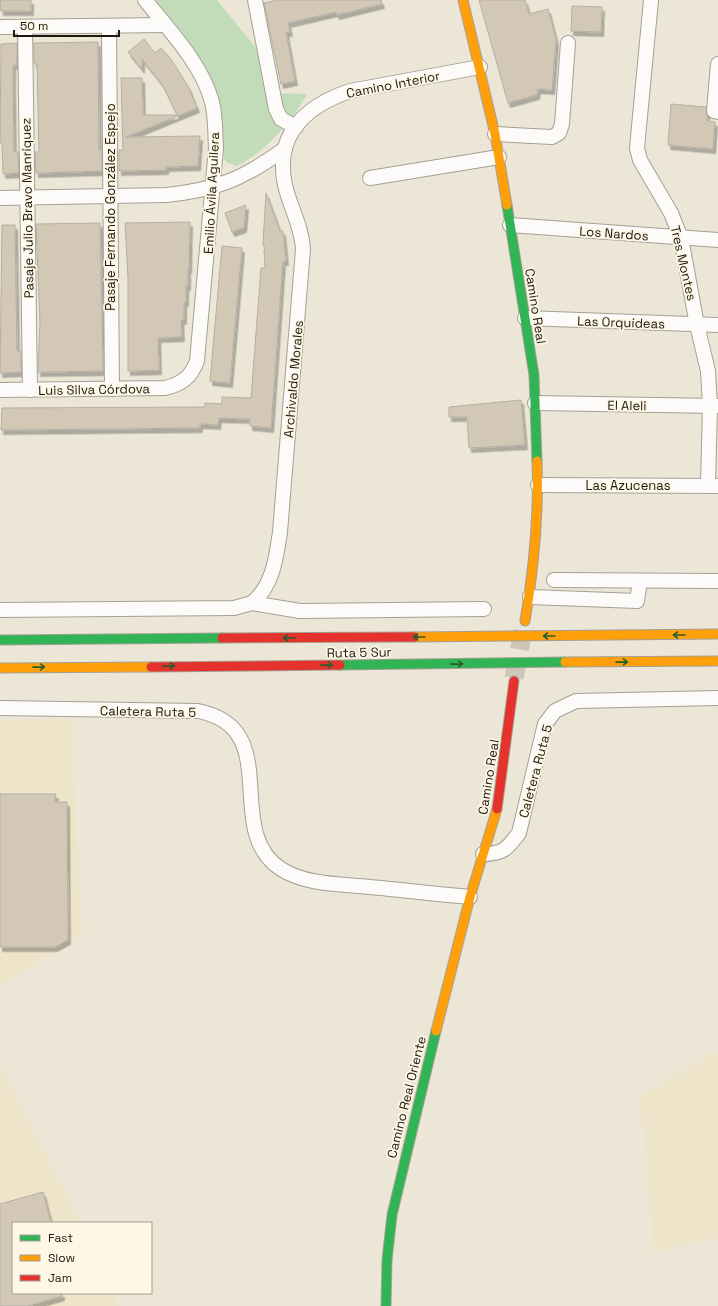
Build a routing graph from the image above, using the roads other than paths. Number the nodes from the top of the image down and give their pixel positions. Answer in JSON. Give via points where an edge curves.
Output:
{"nodes":[{"id":1,"x":145,"y":0,"type":"edge"},
{"id":2,"x":255,"y":0,"type":"edge"},
{"id":3,"x":463,"y":0,"type":"edge"},
{"id":4,"x":651,"y":0,"type":"edge"},
{"id":5,"x":165,"y":25,"type":"junction"},
{"id":6,"x":109,"y":26,"type":"junction"},
{"id":7,"x":0,"y":27,"type":"edge"},
{"id":8,"x":24,"y":27,"type":"junction"},
{"id":9,"x":568,"y":43,"type":"dead end"},
{"id":10,"x":718,"y":64,"type":"edge"},
{"id":11,"x":480,"y":67,"type":"junction"},
{"id":12,"x":716,"y":111,"type":"edge"},
{"id":13,"x":296,"y":126,"type":"junction"},
{"id":14,"x":495,"y":134,"type":"junction"},
{"id":15,"x":284,"y":150,"type":"junction"},
{"id":16,"x":499,"y":157,"type":"junction"},
{"id":17,"x":370,"y":178,"type":"dead end"},
{"id":18,"x":213,"y":188,"type":"junction"},
{"id":19,"x":110,"y":196,"type":"junction"},
{"id":20,"x":27,"y":197,"type":"junction"},
{"id":21,"x":0,"y":198,"type":"edge"},
{"id":22,"x":510,"y":225,"type":"junction"},
{"id":23,"x":681,"y":238,"type":"junction"},
{"id":24,"x":718,"y":240,"type":"edge"},
{"id":25,"x":525,"y":318,"type":"junction"},
{"id":26,"x":697,"y":325,"type":"junction"},
{"id":27,"x":718,"y":325,"type":"edge"},
{"id":28,"x":187,"y":380,"type":"joint"},
{"id":29,"x":112,"y":389,"type":"junction"},
{"id":30,"x":0,"y":390,"type":"edge"},
{"id":31,"x":30,"y":390,"type":"junction"},
{"id":32,"x":535,"y":403,"type":"junction"},
{"id":33,"x":714,"y":406,"type":"edge"},
{"id":34,"x":538,"y":485,"type":"junction"},
{"id":35,"x":713,"y":486,"type":"edge"},
{"id":36,"x":554,"y":580,"type":"dead end"},
{"id":37,"x":640,"y":580,"type":"junction"},
{"id":38,"x":718,"y":581,"type":"edge"},
{"id":39,"x":530,"y":596,"type":"junction"},
{"id":40,"x":252,"y":603,"type":"junction"},
{"id":41,"x":484,"y":609,"type":"dead end"},
{"id":42,"x":0,"y":610,"type":"edge"},
{"id":43,"x":525,"y":621,"type":"tunnel mouth"},
{"id":44,"x":718,"y":634,"type":"edge"},
{"id":45,"x":0,"y":640,"type":"edge"},
{"id":46,"x":718,"y":661,"type":"edge"},
{"id":47,"x":0,"y":668,"type":"edge"},
{"id":48,"x":514,"y":681,"type":"tunnel mouth"},
{"id":49,"x":718,"y":698,"type":"edge"},
{"id":50,"x":0,"y":708,"type":"edge"},
{"id":51,"x":483,"y":854,"type":"junction"},
{"id":52,"x":470,"y":897,"type":"junction"},
{"id":53,"x":386,"y":1306,"type":"edge"}],
"edges":[{"from":1,"to":5,"type":"street","name":"Emilio Ávila Aguilera"},
{"from":2,"to":13,"type":"street","via":[[276,109],[281,120]]},
{"from":3,"to":11,"type":"main road","name":"Camino Real"},
{"from":4,"to":23,"type":"street","name":"Tres Montes","via":[[638,154],[671,213]]},
{"from":5,"to":6,"type":"street"},
{"from":5,"to":18,"type":"street","name":"Emilio Ávila Aguilera","via":[[203,79],[212,101],[216,148]]},
{"from":6,"to":8,"type":"street"},
{"from":6,"to":19,"type":"street","name":"Pasaje Fernando González Espejo"},
{"from":7,"to":8,"type":"street"},
{"from":8,"to":20,"type":"street","name":"Pasaje Julio Bravo Manríquez"},
{"from":9,"to":14,"type":"street","via":[[562,124],[558,133],[552,137]]},
{"from":10,"to":12,"type":"street"},
{"from":11,"to":13,"type":"street","name":"Camino Interior","via":[[350,91],[323,102]]},
{"from":11,"to":14,"type":"main road","name":"Camino Real"},
{"from":13,"to":15,"type":"street","name":"Camino Interior"},
{"from":14,"to":16,"type":"main road","name":"Camino Real"},
{"from":15,"to":18,"type":"street","via":[[247,174]]},
{"from":15,"to":40,"type":"street","name":"Archivaldo Morales","via":[[285,185],[301,234],[303,249],[280,532],[273,570],[261,595]]},
{"from":16,"to":17,"type":"street"},
{"from":16,"to":22,"type":"main road","name":"Camino Real"},
{"from":18,"to":19,"type":"street","via":[[166,195]]},
{"from":18,"to":28,"type":"street","name":"Emilio Ávila Aguilera","via":[[199,353],[194,370]]},
{"from":19,"to":20,"type":"street"},
{"from":19,"to":29,"type":"street","name":"Pasaje Fernando González Espejo"},
{"from":20,"to":21,"type":"street"},
{"from":20,"to":31,"type":"street","name":"Pasaje Julio Bravo Manríquez"},
{"from":22,"to":23,"type":"street","name":"Los Nardos"},
{"from":22,"to":25,"type":"main road","name":"Camino Real"},
{"from":23,"to":24,"type":"street","name":"Los Nardos"},
{"from":23,"to":26,"type":"street","name":"Tres Montes"},
{"from":25,"to":26,"type":"street","name":"Las Orquídeas"},
{"from":25,"to":32,"type":"main road","name":"Camino Real","via":[[534,375]]},
{"from":26,"to":27,"type":"street","name":"Las Orquídeas"},
{"from":26,"to":33,"type":"street","name":"Tres Montes"},
{"from":28,"to":29,"type":"street","name":"Luis Silva Córdova","via":[[165,388]]},
{"from":29,"to":31,"type":"street","name":"Luis Silva Córdova"},
{"from":30,"to":31,"type":"street","name":"Luis Silva Córdova"},
{"from":32,"to":33,"type":"street","name":"El Aleli"},
{"from":32,"to":34,"type":"main road","name":"Camino Real"},
{"from":33,"to":35,"type":"street","name":"Tres Montes"},
{"from":34,"to":35,"type":"street","name":"Las Azucenas"},
{"from":34,"to":39,"type":"main road","name":"Camino Real"},
{"from":36,"to":37,"type":"street"},
{"from":37,"to":38,"type":"street"},
{"from":37,"to":39,"type":"street","via":[[637,601]]},
{"from":39,"to":43,"type":"main road","name":"Camino Real"},
{"from":40,"to":41,"type":"street","via":[[300,611]]},
{"from":40,"to":42,"type":"street","via":[[234,608]]},
{"from":44,"to":45,"type":"main road","name":"Ruta 5 Sur","one_way":true},
{"from":47,"to":46,"type":"main road","name":"Ruta 5 Sur","one_way":true},
{"from":48,"to":51,"type":"main road","name":"Camino Real","via":[[500,796]]},
{"from":49,"to":51,"type":"street","name":"Caletera Ruta 5","via":[[584,700],[562,706],[550,717],[543,732],[519,833],[503,851]]},
{"from":50,"to":52,"type":"street","name":"Caletera Ruta 5","via":[[198,711],[217,716],[232,727],[243,743],[248,761],[256,835],[268,857],[281,869],[297,876],[326,882]]},
{"from":51,"to":52,"type":"main road","name":"Camino Real"},
{"from":52,"to":53,"type":"main road","name":"Camino Real Oriente","via":[[417,1104],[392,1215],[387,1260]]}]}
